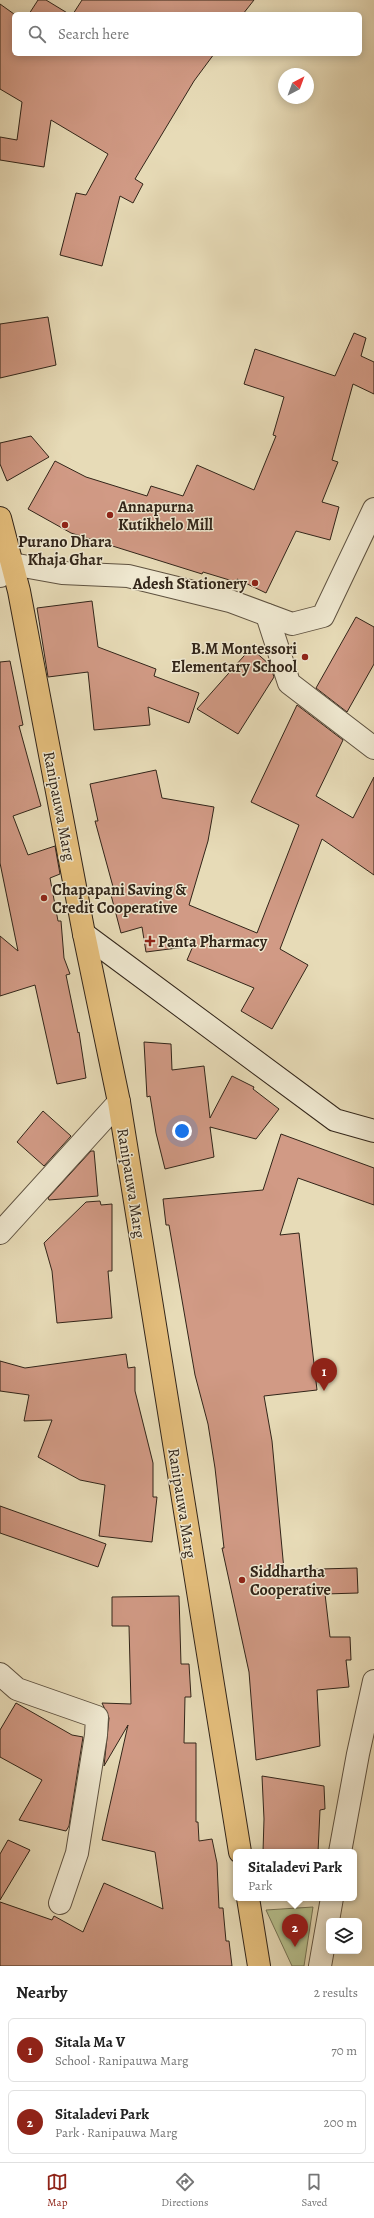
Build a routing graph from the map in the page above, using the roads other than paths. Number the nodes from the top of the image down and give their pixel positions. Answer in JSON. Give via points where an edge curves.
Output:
{"nodes":[{"id":1,"x":374,"y":509,"type":"edge"},
{"id":2,"x":0,"y":518,"type":"edge"},
{"id":3,"x":6,"y":570,"type":"edge"},
{"id":4,"x":268,"y":615,"type":"junction"},
{"id":5,"x":374,"y":748,"type":"edge"},
{"id":6,"x":84,"y":934,"type":"junction"},
{"id":7,"x":118,"y":1102,"type":"junction"},
{"id":8,"x":374,"y":1131,"type":"edge"},
{"id":9,"x":0,"y":1233,"type":"edge"},
{"id":10,"x":0,"y":1674,"type":"edge"},
{"id":11,"x":374,"y":1681,"type":"edge"},
{"id":12,"x":240,"y":1849,"type":"edge"},
{"id":13,"x":341,"y":1849,"type":"edge"},
{"id":14,"x":248,"y":1901,"type":"edge"},
{"id":15,"x":331,"y":1901,"type":"edge"},
{"id":16,"x":60,"y":1903,"type":"dead end"},
{"id":17,"x":259,"y":1966,"type":"edge"},
{"id":18,"x":320,"y":1966,"type":"edge"}],
"edges":[{"from":1,"to":4,"type":"street","via":[[323,616],[292,624]]},
{"from":2,"to":3,"type":"main road","name":"Ranipauwa Marg"},
{"from":3,"to":4,"type":"street","via":[[128,576],[230,601]]},
{"from":3,"to":6,"type":"main road","name":"Ranipauwa Marg","via":[[19,591]]},
{"from":4,"to":5,"type":"street","via":[[290,683]]},
{"from":6,"to":7,"type":"main road","name":"Ranipauwa Marg"},
{"from":6,"to":8,"type":"street","via":[[335,1120]]},
{"from":7,"to":9,"type":"street"},
{"from":7,"to":12,"type":"main road","name":"Ranipauwa Marg"},
{"from":10,"to":16,"type":"street","via":[[17,1689],[97,1717],[77,1853]]},
{"from":11,"to":13,"type":"street"},
{"from":14,"to":17,"type":"main road"},
{"from":15,"to":18,"type":"street"}]}
